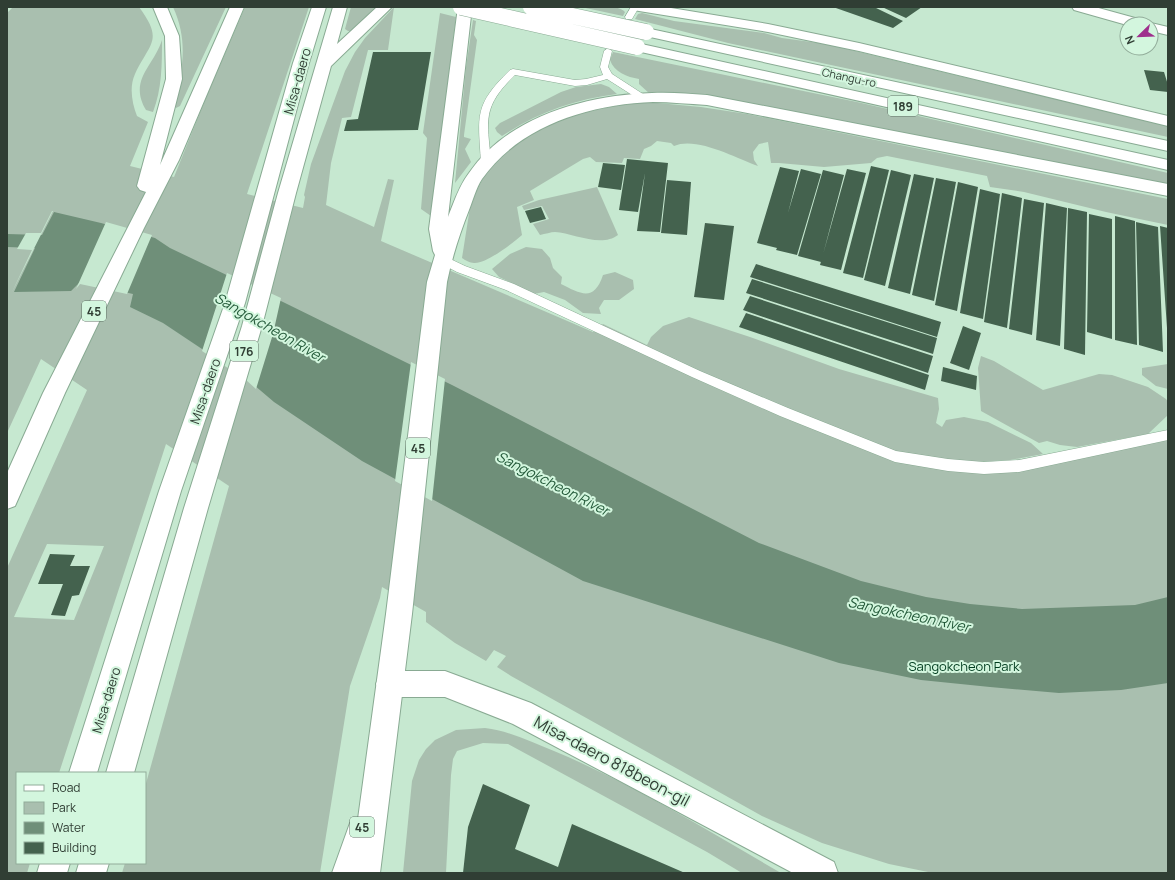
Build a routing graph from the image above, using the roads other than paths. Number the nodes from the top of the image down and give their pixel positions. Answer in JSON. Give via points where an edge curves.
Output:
{"nodes":[{"id":1,"x":160,"y":7,"type":"edge"},
{"id":2,"x":237,"y":7,"type":"edge"},
{"id":3,"x":319,"y":7,"type":"edge"},
{"id":4,"x":340,"y":7,"type":"edge"},
{"id":5,"x":385,"y":7,"type":"edge"},
{"id":6,"x":461,"y":7,"type":"edge"},
{"id":7,"x":465,"y":7,"type":"edge"},
{"id":8,"x":531,"y":7,"type":"edge"},
{"id":9,"x":635,"y":7,"type":"edge"},
{"id":10,"x":1079,"y":7,"type":"edge"},
{"id":11,"x":634,"y":12,"type":"edge"},
{"id":12,"x":1119,"y":18,"type":"edge"},
{"id":13,"x":608,"y":51,"type":"dead end"},
{"id":14,"x":323,"y":65,"type":"junction"},
{"id":15,"x":608,"y":76,"type":"junction"},
{"id":16,"x":643,"y":98,"type":"junction"},
{"id":17,"x":1168,"y":121,"type":"edge"},
{"id":18,"x":1168,"y":146,"type":"edge"},
{"id":19,"x":162,"y":160,"type":"junction"},
{"id":20,"x":486,"y":162,"type":"junction"},
{"id":21,"x":1168,"y":165,"type":"edge"},
{"id":22,"x":1168,"y":190,"type":"edge"},
{"id":23,"x":442,"y":258,"type":"junction"},
{"id":24,"x":1168,"y":436,"type":"edge"},
{"id":25,"x":7,"y":499,"type":"edge"},
{"id":26,"x":390,"y":684,"type":"junction"},
{"id":27,"x":83,"y":772,"type":"edge"},
{"id":28,"x":120,"y":772,"type":"edge"},
{"id":29,"x":376,"y":781,"type":"junction"},
{"id":30,"x":347,"y":873,"type":"edge"},
{"id":31,"x":365,"y":873,"type":"edge"},
{"id":32,"x":823,"y":873,"type":"edge"}],
"edges":[{"from":1,"to":19,"type":"main road","number":"45","via":[[172,36],[174,52],[174,80]]},
{"from":2,"to":19,"type":"main road"},
{"from":3,"to":27,"type":"main road","name":"Misa-daero","number":"176","via":[[267,182],[235,303],[170,491]]},
{"from":4,"to":14,"type":"main road","name":"Misa-daero","number":"176"},
{"from":5,"to":14,"type":"main road"},
{"from":6,"to":21,"type":"main road","name":"Changu-ro","number":"189","bridge":true},
{"from":7,"to":23,"type":"main road","number":"45","via":[[438,228]]},
{"from":8,"to":18,"type":"main road","name":"Changu-ro","number":"189","bridge":true},
{"from":9,"to":11,"type":"lane"},
{"from":10,"to":12,"type":"main road"},
{"from":11,"to":17,"type":"main road","via":[[776,29]]},
{"from":13,"to":15,"type":"lane","via":[[604,67]]},
{"from":14,"to":28,"type":"main road","name":"Misa-daero","number":"176","via":[[252,326],[196,508]]},
{"from":15,"to":16,"type":"lane"},
{"from":15,"to":20,"type":"lane","via":[[575,83],[513,72],[498,87],[485,106]]},
{"from":16,"to":20,"type":"main road","via":[[602,103],[562,114],[535,126],[509,142]]},
{"from":16,"to":22,"type":"main road","via":[[707,100]]},
{"from":19,"to":25,"type":"main road","number":"45","via":[[135,228],[54,393]]},
{"from":20,"to":23,"type":"main road","via":[[467,192]]},
{"from":23,"to":24,"type":"lane","via":[[461,269],[510,287],[696,374],[895,456],[984,468],[1019,466]]},
{"from":23,"to":26,"type":"main road","number":"45","via":[[437,282]]},
{"from":26,"to":29,"type":"main road","number":"45"},
{"from":26,"to":32,"type":"main road","name":"Misa-daero 818beon-gil","via":[[445,684],[521,713]]},
{"from":29,"to":30,"type":"main road","number":"45"},
{"from":29,"to":31,"type":"main road"}]}
